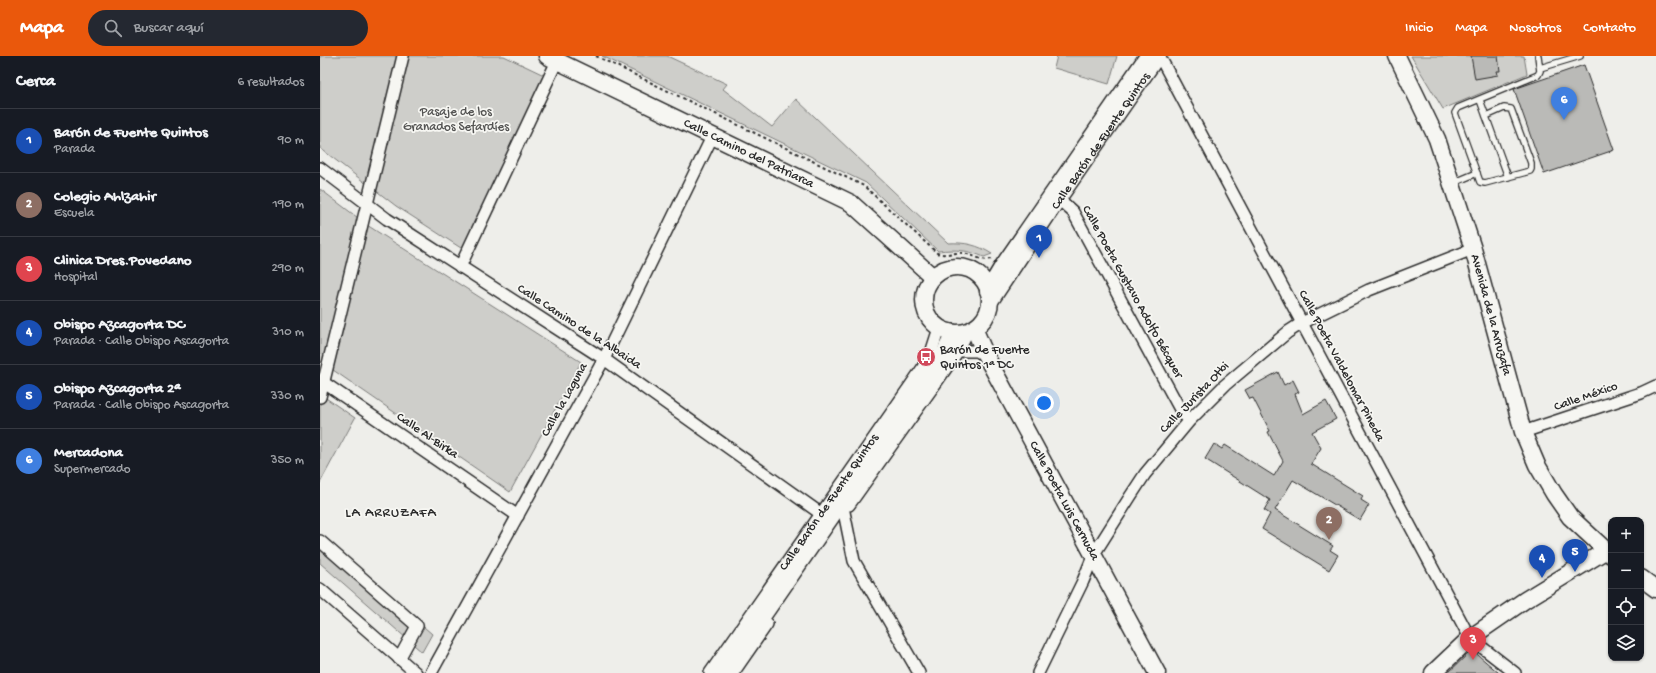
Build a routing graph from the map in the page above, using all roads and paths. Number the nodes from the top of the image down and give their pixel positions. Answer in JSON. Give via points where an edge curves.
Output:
{"nodes":[{"id":1,"x":403,"y":56,"type":"edge"},
{"id":2,"x":596,"y":56,"type":"edge"},
{"id":3,"x":1156,"y":56,"type":"edge"},
{"id":4,"x":1397,"y":56,"type":"edge"},
{"id":5,"x":1538,"y":56,"type":"edge"},
{"id":6,"x":1580,"y":56,"type":"edge"},
{"id":7,"x":552,"y":58,"type":"edge"},
{"id":8,"x":1540,"y":68,"type":"junction"},
{"id":9,"x":1480,"y":100,"type":"junction"},
{"id":10,"x":1486,"y":116,"type":"junction"},
{"id":11,"x":713,"y":135,"type":"junction"},
{"id":12,"x":320,"y":168,"type":"edge"},
{"id":13,"x":1477,"y":173,"type":"junction"},
{"id":14,"x":1508,"y":177,"type":"junction"},
{"id":15,"x":1452,"y":183,"type":"junction"},
{"id":16,"x":1060,"y":200,"type":"junction"},
{"id":17,"x":367,"y":204,"type":"junction"},
{"id":18,"x":1473,"y":249,"type":"junction"},
{"id":19,"x":1003,"y":266,"type":"junction"},
{"id":20,"x":460,"y":267,"type":"junction"},
{"id":21,"x":977,"y":274,"type":"junction"},
{"id":22,"x":926,"y":278,"type":"junction"},
{"id":23,"x":988,"y":291,"type":"junction"},
{"id":24,"x":989,"y":307,"type":"junction"},
{"id":25,"x":1302,"y":323,"type":"junction"},
{"id":26,"x":934,"y":330,"type":"junction"},
{"id":27,"x":966,"y":331,"type":"junction"},
{"id":28,"x":958,"y":350,"type":"junction"},
{"id":29,"x":986,"y":356,"type":"junction"},
{"id":30,"x":604,"y":359,"type":"junction"},
{"id":31,"x":322,"y":381,"type":"edge"},
{"id":32,"x":1656,"y":386,"type":"edge"},
{"id":33,"x":320,"y":397,"type":"edge"},
{"id":34,"x":1190,"y":420,"type":"junction"},
{"id":35,"x":1523,"y":432,"type":"junction"},
{"id":36,"x":844,"y":512,"type":"junction"},
{"id":37,"x":820,"y":513,"type":"junction"},
{"id":38,"x":518,"y":516,"type":"junction"},
{"id":39,"x":320,"y":541,"type":"edge"},
{"id":40,"x":1608,"y":553,"type":"edge"},
{"id":41,"x":1094,"y":554,"type":"junction"},
{"id":42,"x":1644,"y":580,"type":"edge"},
{"id":43,"x":320,"y":589,"type":"edge"},
{"id":44,"x":1656,"y":589,"type":"edge"},
{"id":45,"x":1470,"y":638,"type":"junction"},
{"id":46,"x":399,"y":659,"type":"junction"},
{"id":47,"x":416,"y":673,"type":"edge"},
{"id":48,"x":431,"y":673,"type":"edge"},
{"id":49,"x":710,"y":673,"type":"edge"},
{"id":50,"x":723,"y":673,"type":"edge"},
{"id":51,"x":733,"y":673,"type":"edge"},
{"id":52,"x":919,"y":673,"type":"edge"},
{"id":53,"x":1038,"y":673,"type":"edge"},
{"id":54,"x":1157,"y":673,"type":"edge"},
{"id":55,"x":1433,"y":673,"type":"edge"},
{"id":56,"x":1515,"y":673,"type":"edge"}],
"edges":[{"from":1,"to":17,"type":"street"},
{"from":2,"to":19,"type":"path","via":[[864,186],[937,253],[959,252],[982,260],[993,259]]},
{"from":3,"to":16,"type":"street","name":"Calle Barón de Fuente Quintos"},
{"from":3,"to":19,"type":"street","name":"Calle Barón de Fuente Quintos"},
{"from":3,"to":25,"type":"street","name":"Calle Poeta Valdelomar Pineda"},
{"from":4,"to":15,"type":"street","name":"Avenida de la Arruzafa","via":[[1437,139]]},
{"from":5,"to":8,"type":"lane"},
{"from":6,"to":8,"type":"lane"},
{"from":7,"to":11,"type":"street","name":"Calle Camino del Patriarca"},
{"from":7,"to":20,"type":"street"},
{"from":8,"to":9,"type":"lane","via":[[1536,76]]},
{"from":9,"to":10,"type":"lane"},
{"from":9,"to":13,"type":"lane","via":[[1458,108],[1455,113]]},
{"from":10,"to":14,"type":"lane"},
{"from":10,"to":14,"type":"lane","via":[[1504,108],[1511,109],[1531,163],[1530,171]]},
{"from":11,"to":22,"type":"street","name":"Calle Camino del Patriarca","via":[[851,203]]},
{"from":11,"to":30,"type":"street","name":"Calle la Laguna"},
{"from":12,"to":17,"type":"street","name":"Calle Camino de la Albaida"},
{"from":13,"to":14,"type":"lane","via":[[1480,182],[1484,183]]},
{"from":13,"to":15,"type":"lane"},
{"from":15,"to":18,"type":"street","name":"Avenida de la Arruzafa"},
{"from":16,"to":24,"type":"street","name":"Calle Barón de Fuente Quintos"},
{"from":16,"to":34,"type":"street","name":"Calle Poeta Gustavo Adolfo Bécquer","via":[[1073,212],[1182,413]]},
{"from":17,"to":20,"type":"street","name":"Calle Camino de la Albaida"},
{"from":17,"to":31,"type":"street"},
{"from":18,"to":25,"type":"street","name":"Calle Jurista Otbi","via":[[1370,290]]},
{"from":18,"to":35,"type":"street","name":"Avenida de la Arruzafa"},
{"from":19,"to":21,"type":"street"},
{"from":19,"to":23,"type":"street","name":"Calle Barón de Fuente Quintos"},
{"from":20,"to":30,"type":"street","name":"Calle Camino de la Albaida"},
{"from":21,"to":22,"type":"street","via":[[957,267]]},
{"from":21,"to":23,"type":"street"},
{"from":22,"to":26,"type":"street","via":[[924,301]]},
{"from":22,"to":26,"type":"path","via":[[916,292],[916,308],[918,315]]},
{"from":23,"to":24,"type":"street"},
{"from":24,"to":27,"type":"street","via":[[986,316]]},
{"from":25,"to":34,"type":"street","name":"Calle Jurista Otbi","via":[[1243,369]]},
{"from":25,"to":45,"type":"street","name":"Calle Poeta Valdelomar Pineda"},
{"from":26,"to":27,"type":"street"},
{"from":26,"to":37,"type":"street","name":"Calle Barón de Fuente Quintos","via":[[932,350],[922,369]]},
{"from":27,"to":28,"type":"street","name":"Calle Barón de Fuente Quintos"},
{"from":27,"to":29,"type":"street","name":"Calle Poeta Luis Cernuda"},
{"from":27,"to":50,"type":"street","name":"Calle Barón de Fuente Quintos","via":[[941,359]]},
{"from":28,"to":29,"type":"street","via":[[977,351]]},
{"from":28,"to":36,"type":"street","name":"Calle Barón de Fuente Quintos"},
{"from":29,"to":41,"type":"street","name":"Calle Poeta Luis Cernuda"},
{"from":30,"to":37,"type":"street","name":"Calle Camino de la Albaida"},
{"from":30,"to":38,"type":"street","name":"Calle la Laguna"},
{"from":31,"to":33,"type":"street"},
{"from":31,"to":38,"type":"street","name":"Calle Al-Birka"},
{"from":32,"to":35,"type":"street","name":"Calle México"},
{"from":34,"to":41,"type":"street","name":"Calle Jurista Otbi","via":[[1145,474]]},
{"from":35,"to":40,"type":"street","name":"Avenida de la Arruzafa","via":[[1537,465],[1570,517]]},
{"from":36,"to":51,"type":"street","name":"Calle Barón de Fuente Quintos"},
{"from":36,"to":52,"type":"street","via":[[854,561]]},
{"from":37,"to":49,"type":"street","name":"Calle Barón de Fuente Quintos"},
{"from":38,"to":48,"type":"street","name":"Calle la Laguna"},
{"from":39,"to":46,"type":"street","via":[[417,626]]},
{"from":40,"to":45,"type":"street","via":[[1525,600]]},
{"from":41,"to":53,"type":"street","name":"Calle Jurista Otbi"},
{"from":41,"to":54,"type":"street","name":"Calle Poeta Luis Cernuda"},
{"from":42,"to":44,"type":"street"},
{"from":43,"to":46,"type":"street"},
{"from":45,"to":55,"type":"street"},
{"from":45,"to":56,"type":"street","name":"Calle Poeta Valdelomar Pineda"},
{"from":46,"to":47,"type":"street"}]}
